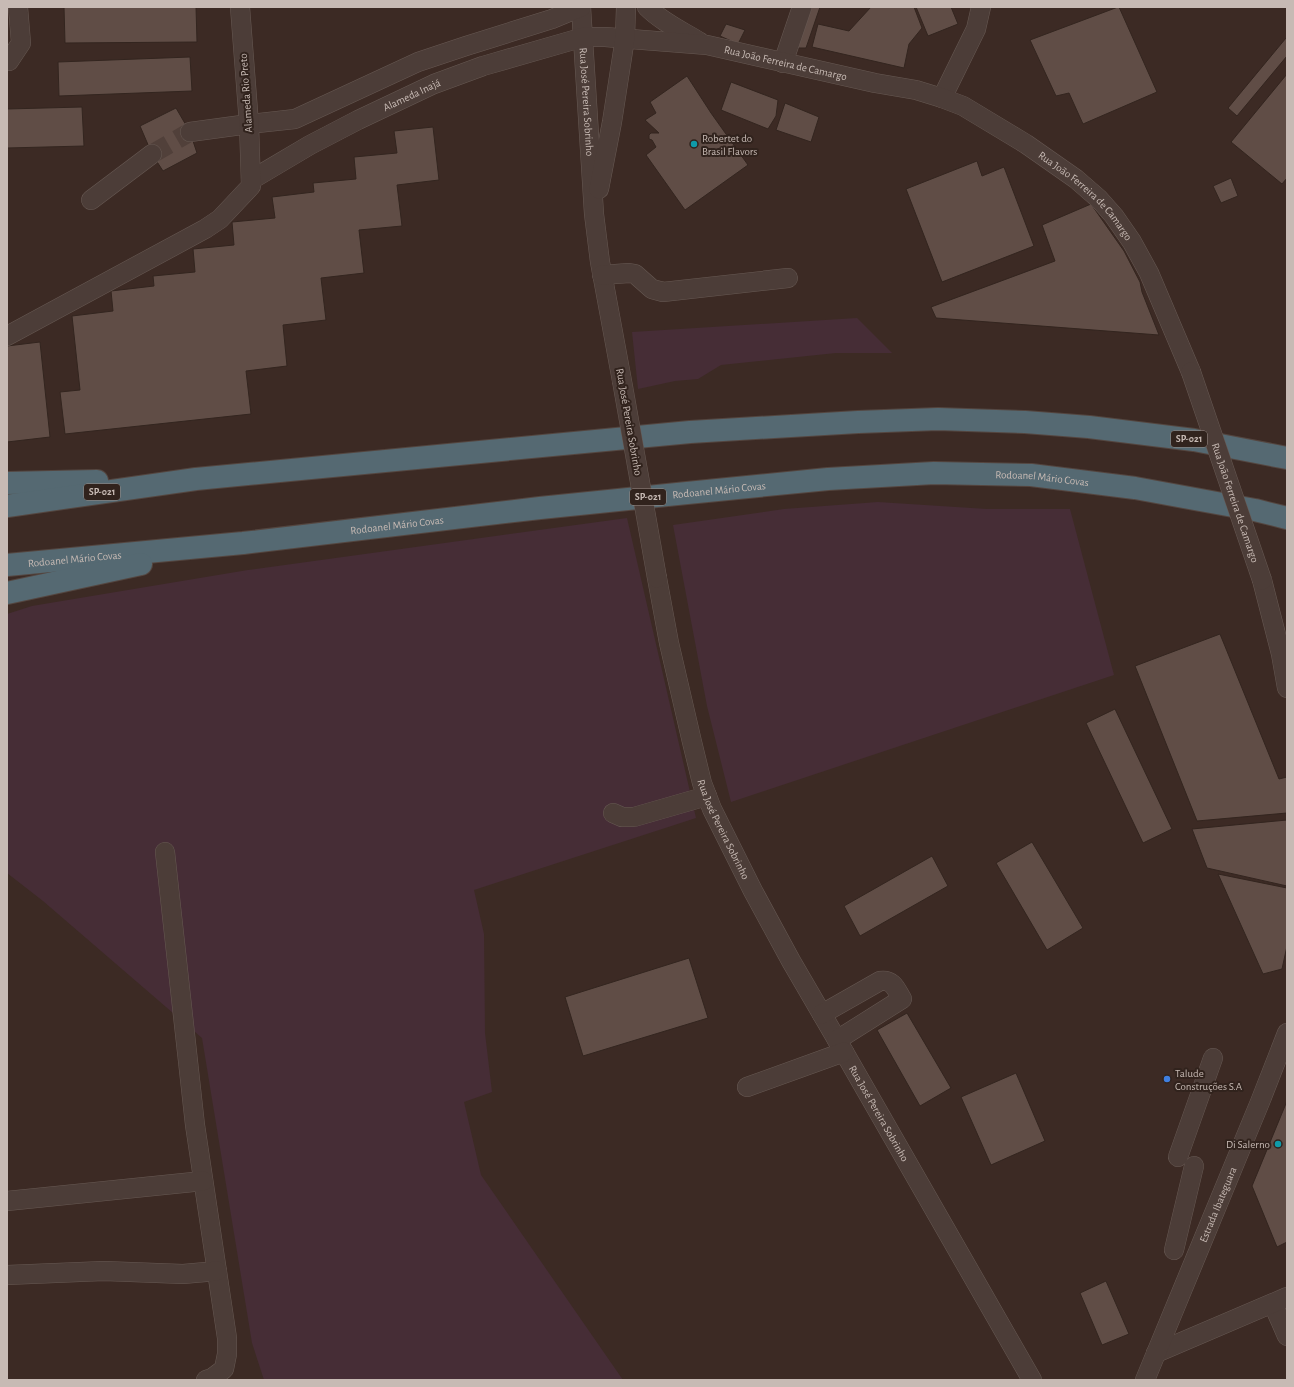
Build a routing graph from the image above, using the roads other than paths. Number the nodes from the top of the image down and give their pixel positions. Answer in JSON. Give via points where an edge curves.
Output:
{"nodes":[{"id":1,"x":18,"y":7,"type":"edge"},
{"id":2,"x":240,"y":7,"type":"edge"},
{"id":3,"x":581,"y":7,"type":"edge"},
{"id":4,"x":626,"y":7,"type":"edge"},
{"id":5,"x":647,"y":7,"type":"edge"},
{"id":6,"x":802,"y":7,"type":"edge"},
{"id":7,"x":981,"y":7,"type":"edge"},
{"id":8,"x":584,"y":37,"type":"junction"},
{"id":9,"x":625,"y":38,"type":"junction"},
{"id":10,"x":707,"y":46,"type":"junction"},
{"id":11,"x":7,"y":61,"type":"edge"},
{"id":12,"x":783,"y":63,"type":"junction"},
{"id":13,"x":942,"y":98,"type":"junction"},
{"id":14,"x":249,"y":124,"type":"junction"},
{"id":15,"x":190,"y":132,"type":"tunnel mouth"},
{"id":16,"x":152,"y":154,"type":"tunnel mouth"},
{"id":17,"x":251,"y":180,"type":"junction"},
{"id":18,"x":91,"y":200,"type":"dead end"},
{"id":19,"x":594,"y":214,"type":"junction"},
{"id":20,"x":602,"y":275,"type":"junction"},
{"id":21,"x":788,"y":278,"type":"dead end"},
{"id":22,"x":7,"y":336,"type":"edge"},
{"id":23,"x":1287,"y":458,"type":"edge"},
{"id":24,"x":196,"y":479,"type":"junction"},
{"id":25,"x":7,"y":483,"type":"edge"},
{"id":26,"x":7,"y":506,"type":"edge"},
{"id":27,"x":1287,"y":518,"type":"edge"},
{"id":28,"x":243,"y":543,"type":"junction"},
{"id":29,"x":7,"y":565,"type":"edge"},
{"id":30,"x":7,"y":593,"type":"edge"},
{"id":31,"x":1287,"y":688,"type":"edge"},
{"id":32,"x":707,"y":796,"type":"junction"},
{"id":33,"x":614,"y":814,"type":"dead end"},
{"id":34,"x":165,"y":852,"type":"dead end"},
{"id":35,"x":822,"y":1014,"type":"junction"},
{"id":36,"x":1287,"y":1033,"type":"edge"},
{"id":37,"x":841,"y":1046,"type":"junction"},
{"id":38,"x":1212,"y":1058,"type":"dead end"},
{"id":39,"x":747,"y":1087,"type":"dead end"},
{"id":40,"x":203,"y":1181,"type":"junction"},
{"id":41,"x":7,"y":1201,"type":"edge"},
{"id":42,"x":1174,"y":1250,"type":"dead end"},
{"id":43,"x":217,"y":1271,"type":"junction"},
{"id":44,"x":7,"y":1274,"type":"edge"},
{"id":45,"x":1280,"y":1300,"type":"edge"},
{"id":46,"x":1287,"y":1336,"type":"edge"},
{"id":47,"x":1156,"y":1353,"type":"junction"},
{"id":48,"x":206,"y":1380,"type":"edge"},
{"id":49,"x":1032,"y":1380,"type":"edge"},
{"id":50,"x":1145,"y":1380,"type":"edge"}],
"edges":[{"from":1,"to":11,"type":"street","via":[[21,43]]},
{"from":2,"to":14,"type":"street","name":"Alameda Rio Preto"},
{"from":3,"to":8,"type":"street","name":"Rua José Pereira Sobrinho"},
{"from":3,"to":14,"type":"street","via":[[552,19],[418,62],[295,119]]},
{"from":4,"to":9,"type":"street","name":"Rua José Pereira Sobrinho"},
{"from":5,"to":10,"type":"street","via":[[666,23]]},
{"from":6,"to":12,"type":"street"},
{"from":7,"to":13,"type":"street","via":[[976,30]]},
{"from":8,"to":9,"type":"street","name":"Rua João Ferreira de Camargo"},
{"from":8,"to":17,"type":"street","name":"Alameda Inajá","via":[[483,66],[434,84],[323,138]]},
{"from":8,"to":19,"type":"street","name":"Rua José Pereira Sobrinho"},
{"from":9,"to":10,"type":"street","name":"Rua João Ferreira de Camargo"},
{"from":9,"to":19,"type":"street","name":"Rua José Pereira Sobrinho"},
{"from":10,"to":12,"type":"street","name":"Rua João Ferreira de Camargo"},
{"from":12,"to":13,"type":"street","name":"Rua João Ferreira de Camargo","via":[[916,90]]},
{"from":13,"to":31,"type":"street","name":"Rua João Ferreira de Camargo","bridge":true,"via":[[962,106],[1026,144],[1076,179],[1099,199],[1132,242],[1149,273],[1191,372],[1262,580]]},
{"from":14,"to":15,"type":"street"},
{"from":14,"to":17,"type":"street","name":"Alameda Rio Preto"},
{"from":16,"to":18,"type":"street"},
{"from":17,"to":22,"type":"street","via":[[251,186],[241,198],[220,219],[205,229]]},
{"from":19,"to":20,"type":"street","name":"Rua José Pereira Sobrinho"},
{"from":20,"to":21,"type":"street","via":[[635,274],[652,289],[663,292]]},
{"from":20,"to":32,"type":"street","name":"Rua José Pereira Sobrinho","bridge":true,"via":[[669,643]]},
{"from":23,"to":24,"type":"highway","number":"SP-021","via":[[1194,440],[1089,427],[938,419],[690,432]]},
{"from":24,"to":25,"type":"highway"},
{"from":24,"to":26,"type":"highway","number":"SP-021"},
{"from":27,"to":28,"type":"highway","name":"Rodoanel Mário Covas","number":"SP-021","via":[[1135,488],[1031,475],[934,473],[828,479],[548,507]]},
{"from":28,"to":29,"type":"highway","name":"Rodoanel Mário Covas","number":"SP-021"},
{"from":28,"to":30,"type":"highway"},
{"from":32,"to":33,"type":"street","via":[[634,817]]},
{"from":32,"to":35,"type":"street","name":"Rua José Pereira Sobrinho","via":[[753,891]]},
{"from":34,"to":40,"type":"street"},
{"from":35,"to":37,"type":"street","name":"Rua José Pereira Sobrinho"},
{"from":35,"to":37,"type":"street","via":[[880,980],[891,982],[902,999]]},
{"from":36,"to":47,"type":"street","name":"Estrada Ibateguara"},
{"from":37,"to":39,"type":"street"},
{"from":37,"to":49,"type":"street","name":"Rua José Pereira Sobrinho"},
{"from":38,"to":42,"type":"street","via":[[1186,1162]]},
{"from":40,"to":41,"type":"street"},
{"from":40,"to":43,"type":"street"},
{"from":43,"to":44,"type":"street","via":[[183,1274],[104,1271]]},
{"from":43,"to":48,"type":"street","via":[[227,1354],[224,1369]]},
{"from":45,"to":46,"type":"street"},
{"from":45,"to":47,"type":"street"},
{"from":47,"to":50,"type":"street","name":"Estrada Ibateguara"}]}
